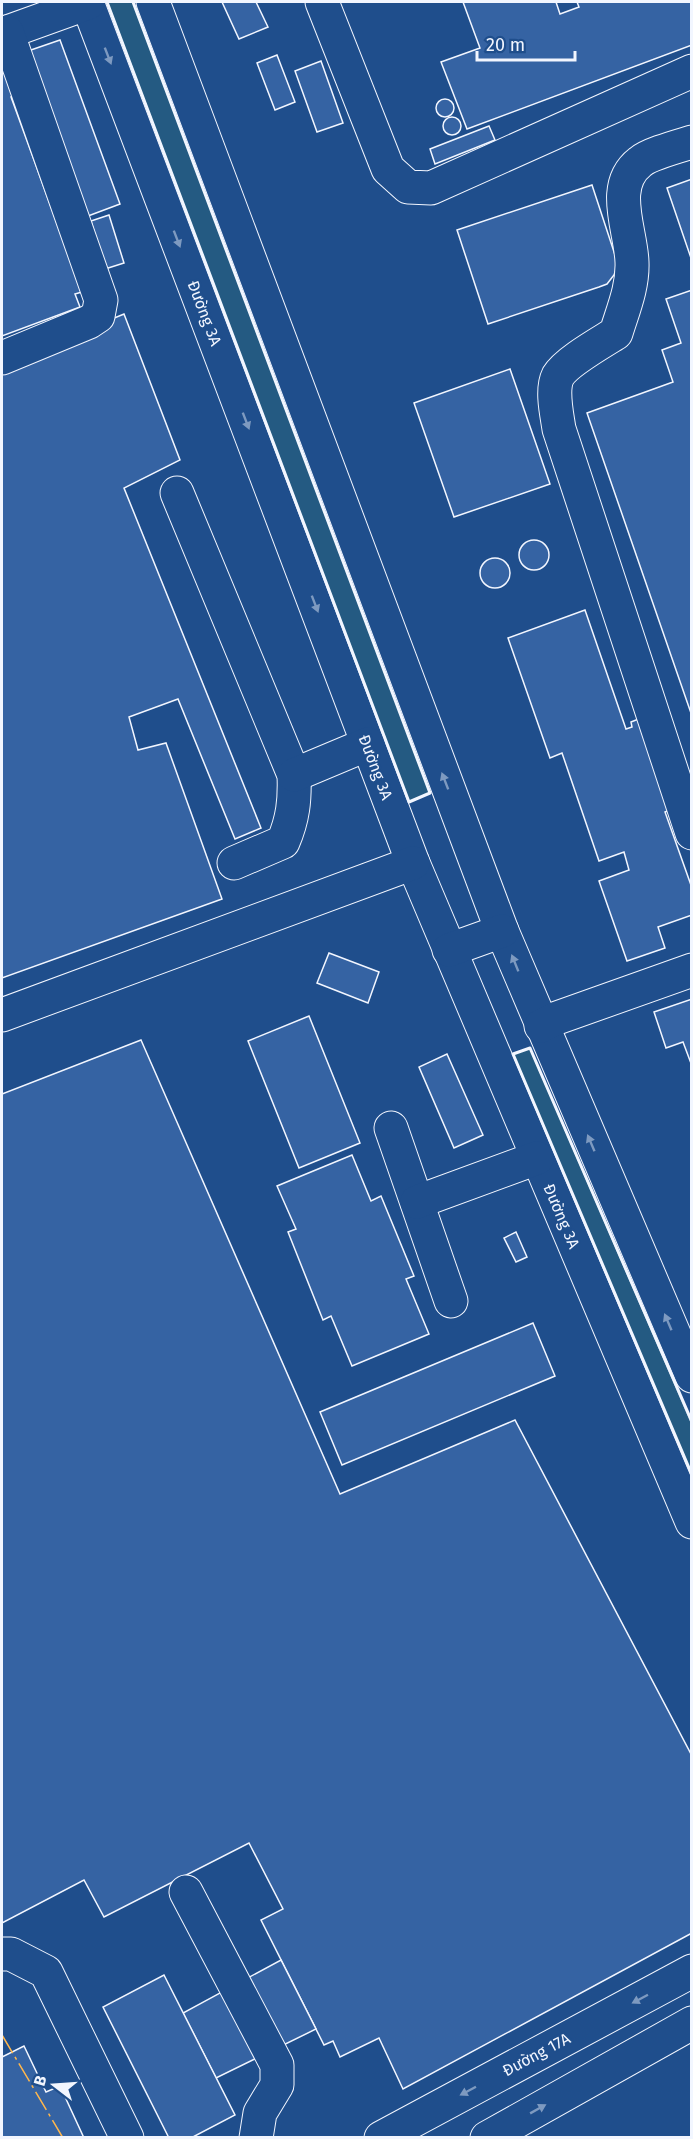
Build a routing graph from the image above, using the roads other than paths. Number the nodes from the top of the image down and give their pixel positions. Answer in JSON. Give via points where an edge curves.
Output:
{"nodes":[{"id":1,"x":87,"y":2,"type":"edge"},
{"id":2,"x":153,"y":2,"type":"edge"},
{"id":3,"x":322,"y":2,"type":"edge"},
{"id":4,"x":4,"y":33,"type":"edge"},
{"id":5,"x":692,"y":71,"type":"edge"},
{"id":6,"x":692,"y":142,"type":"edge"},
{"id":7,"x":2,"y":358,"type":"edge"},
{"id":8,"x":177,"y":493,"type":"dead end"},
{"id":9,"x":368,"y":744,"type":"junction"},
{"id":10,"x":294,"y":775,"type":"junction"},
{"id":11,"x":692,"y":833,"type":"edge"},
{"id":12,"x":234,"y":863,"type":"dead end"},
{"id":13,"x":412,"y":863,"type":"junction"},
{"id":14,"x":502,"y":931,"type":"junction"},
{"id":15,"x":449,"y":950,"type":"junction"},
{"id":16,"x":692,"y":970,"type":"edge"},
{"id":17,"x":2,"y":1016,"type":"edge"},
{"id":18,"x":541,"y":1026,"type":"junction"},
{"id":19,"x":391,"y":1128,"type":"dead end"},
{"id":20,"x":537,"y":1158,"type":"junction"},
{"id":21,"x":417,"y":1202,"type":"junction"},
{"id":22,"x":451,"y":1300,"type":"dead end"},
{"id":23,"x":692,"y":1376,"type":"edge"},
{"id":24,"x":692,"y":1522,"type":"edge"},
{"id":25,"x":186,"y":1892,"type":"dead end"},
{"id":26,"x":2,"y":1953,"type":"edge"},
{"id":27,"x":692,"y":1971,"type":"edge"},
{"id":28,"x":692,"y":2023,"type":"edge"},
{"id":29,"x":127,"y":2138,"type":"edge"},
{"id":30,"x":256,"y":2138,"type":"edge"},
{"id":31,"x":381,"y":2138,"type":"edge"},
{"id":32,"x":486,"y":2138,"type":"edge"}],
"edges":[{"from":1,"to":4,"type":"street"},
{"from":1,"to":9,"type":"street","name":"Đường 3A","one_way":true},
{"from":14,"to":2,"type":"street","one_way":true},
{"from":3,"to":5,"type":"street","via":[[388,169],[408,187],[431,188]]},
{"from":4,"to":7,"type":"street","via":[[101,300],[99,316],[89,322]]},
{"from":6,"to":11,"type":"street","via":[[641,161],[629,174],[622,198],[632,262],[630,286],[616,333],[582,354],[558,377],[554,399],[559,429]]},
{"from":8,"to":10,"type":"street"},
{"from":9,"to":10,"type":"street"},
{"from":9,"to":13,"type":"street","name":"Đường 3A"},
{"from":10,"to":12,"type":"street","via":[[295,801],[283,842]]},
{"from":13,"to":15,"type":"street","name":"Đường 3A"},
{"from":13,"to":17,"type":"street"},
{"from":14,"to":15,"type":"street"},
{"from":18,"to":14,"type":"street","one_way":true},
{"from":15,"to":20,"type":"street","name":"Đường 3A"},
{"from":16,"to":18,"type":"street"},
{"from":23,"to":18,"type":"street","one_way":true},
{"from":19,"to":21,"type":"street"},
{"from":20,"to":21,"type":"street"},
{"from":20,"to":24,"type":"street","name":"Đường 3A"},
{"from":21,"to":22,"type":"street"},
{"from":25,"to":30,"type":"street","via":[[277,2065],[277,2085],[260,2113]]},
{"from":26,"to":29,"type":"street","via":[[46,1972]]},
{"from":27,"to":31,"type":"street","name":"Đường 17A","one_way":true},
{"from":32,"to":28,"type":"street","one_way":true}]}
